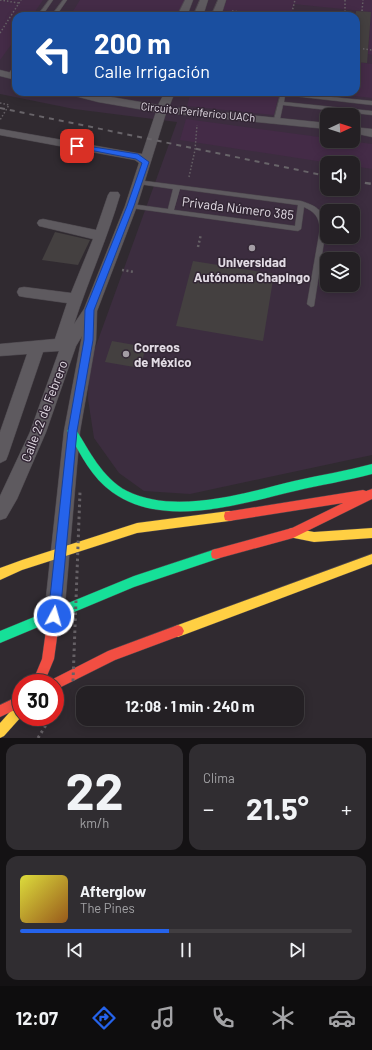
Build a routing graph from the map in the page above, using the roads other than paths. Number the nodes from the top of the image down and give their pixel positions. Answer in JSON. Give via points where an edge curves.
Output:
{"nodes":[{"id":1,"x":51,"y":0,"type":"edge"},
{"id":2,"x":65,"y":0,"type":"edge"},
{"id":3,"x":188,"y":0,"type":"edge"},
{"id":4,"x":204,"y":0,"type":"edge"},
{"id":5,"x":222,"y":0,"type":"edge"},
{"id":6,"x":42,"y":12,"type":"edge"},
{"id":7,"x":56,"y":12,"type":"edge"},
{"id":8,"x":184,"y":12,"type":"edge"},
{"id":9,"x":200,"y":12,"type":"edge"},
{"id":10,"x":218,"y":12,"type":"edge"},
{"id":11,"x":81,"y":96,"type":"edge"},
{"id":12,"x":168,"y":96,"type":"edge"},
{"id":13,"x":282,"y":96,"type":"edge"},
{"id":14,"x":310,"y":96,"type":"edge"},
{"id":15,"x":280,"y":103,"type":"junction"},
{"id":16,"x":372,"y":103,"type":"edge"},
{"id":17,"x":162,"y":109,"type":"junction"},
{"id":18,"x":372,"y":113,"type":"edge"},
{"id":19,"x":277,"y":119,"type":"junction"},
{"id":20,"x":320,"y":125,"type":"edge"},
{"id":21,"x":360,"y":131,"type":"edge"},
{"id":22,"x":0,"y":132,"type":"edge"},
{"id":23,"x":372,"y":133,"type":"edge"},
{"id":24,"x":146,"y":162,"type":"junction"},
{"id":25,"x":139,"y":182,"type":"junction"},
{"id":26,"x":177,"y":187,"type":"junction"},
{"id":27,"x":114,"y":194,"type":"dead end"},
{"id":28,"x":301,"y":203,"type":"junction"},
{"id":29,"x":131,"y":206,"type":"junction"},
{"id":30,"x":170,"y":212,"type":"junction"},
{"id":31,"x":43,"y":223,"type":"dead end"},
{"id":32,"x":101,"y":236,"type":"junction"},
{"id":33,"x":24,"y":292,"type":"dead end"},
{"id":34,"x":75,"y":299,"type":"junction"},
{"id":35,"x":311,"y":304,"type":"dead end"},
{"id":36,"x":90,"y":310,"type":"junction"},
{"id":37,"x":89,"y":340,"type":"junction"},
{"id":38,"x":65,"y":345,"type":"junction"},
{"id":39,"x":37,"y":347,"type":"junction"},
{"id":40,"x":0,"y":350,"type":"edge"},
{"id":41,"x":72,"y":431,"type":"junction"},
{"id":42,"x":0,"y":455,"type":"edge"},
{"id":43,"x":372,"y":469,"type":"edge"},
{"id":44,"x":371,"y":494,"type":"edge"},
{"id":45,"x":0,"y":512,"type":"edge"},
{"id":46,"x":294,"y":533,"type":"junction"},
{"id":47,"x":372,"y":533,"type":"edge"},
{"id":48,"x":61,"y":553,"type":"junction"},
{"id":49,"x":372,"y":559,"type":"edge"},
{"id":50,"x":0,"y":574,"type":"edge"},
{"id":51,"x":54,"y":616,"type":"junction"},
{"id":52,"x":0,"y":637,"type":"edge"},
{"id":53,"x":42,"y":674,"type":"edge"},
{"id":54,"x":64,"y":679,"type":"edge"},
{"id":55,"x":12,"y":705,"type":"edge"},
{"id":56,"x":0,"y":711,"type":"edge"},
{"id":57,"x":12,"y":718,"type":"edge"},
{"id":58,"x":0,"y":732,"type":"edge"}],
"edges":[{"from":1,"to":6,"type":"lane"},
{"from":2,"to":7,"type":"lane"},
{"from":3,"to":8,"type":"street"},
{"from":4,"to":9,"type":"street"},
{"from":5,"to":10,"type":"street"},
{"from":11,"to":17,"type":"street","name":"Circuito Periferico UACh"},
{"from":12,"to":17,"type":"street","name":"Calle 22 de Febrero"},
{"from":13,"to":15,"type":"lane"},
{"from":14,"to":16,"type":"lane"},
{"from":15,"to":18,"type":"lane"},
{"from":15,"to":19,"type":"lane"},
{"from":17,"to":19,"type":"street","name":"Circuito Periferico UACh"},
{"from":17,"to":24,"type":"street","name":"Calle 22 de Febrero"},
{"from":19,"to":20,"type":"street","name":"Circuito Periferico UACh"},
{"from":21,"to":23,"type":"street"},
{"from":22,"to":24,"type":"street","via":[[138,157]]},
{"from":24,"to":25,"type":"street","name":"Calle 22 de Febrero"},
{"from":25,"to":26,"type":"lane","name":"Privada Número 385"},
{"from":25,"to":29,"type":"street","name":"Calle 22 de Febrero"},
{"from":26,"to":28,"type":"lane","name":"Privada Número 385"},
{"from":26,"to":30,"type":"lane","name":"Privada Número 385"},
{"from":27,"to":32,"type":"street"},
{"from":28,"to":30,"type":"lane","name":"Privada Número 385","via":[[298,229]]},
{"from":28,"to":35,"type":"lane","via":[[317,210],[323,219]]},
{"from":29,"to":30,"type":"lane","name":"Privada Número 385"},
{"from":29,"to":36,"type":"street","name":"Calle 22 de Febrero"},
{"from":31,"to":32,"type":"street"},
{"from":32,"to":34,"type":"street"},
{"from":33,"to":34,"type":"street"},
{"from":34,"to":38,"type":"street"},
{"from":36,"to":37,"type":"street","name":"Calle 22 de Febrero"},
{"from":36,"to":38,"type":"street","name":"Calle 22 de Febrero"},
{"from":37,"to":38,"type":"street"},
{"from":37,"to":41,"type":"street","name":"Calle 22 de Febrero"},
{"from":38,"to":39,"type":"street"},
{"from":38,"to":45,"type":"street","name":"Calle 22 de Febrero","via":[[38,432]]},
{"from":39,"to":40,"type":"street"},
{"from":39,"to":42,"type":"street"},
{"from":41,"to":43,"type":"main road","via":[[95,469],[112,486],[132,498],[157,504],[186,505],[232,500]]},
{"from":41,"to":48,"type":"street","name":"Calle 22 de Febrero"},
{"from":44,"to":46,"type":"main road"},
{"from":44,"to":48,"type":"main road","via":[[137,528]]},
{"from":46,"to":47,"type":"main road","via":[[314,537]]},
{"from":46,"to":51,"type":"main road","via":[[192,561]]},
{"from":48,"to":50,"type":"main road"},
{"from":48,"to":51,"type":"street","name":"Calle 22 de Febrero"},
{"from":49,"to":54,"type":"main road","via":[[112,655]]},
{"from":51,"to":52,"type":"main road"},
{"from":51,"to":53,"type":"main road","via":[[48,660]]},
{"from":55,"to":56,"type":"main road"},
{"from":57,"to":58,"type":"main road"}]}
